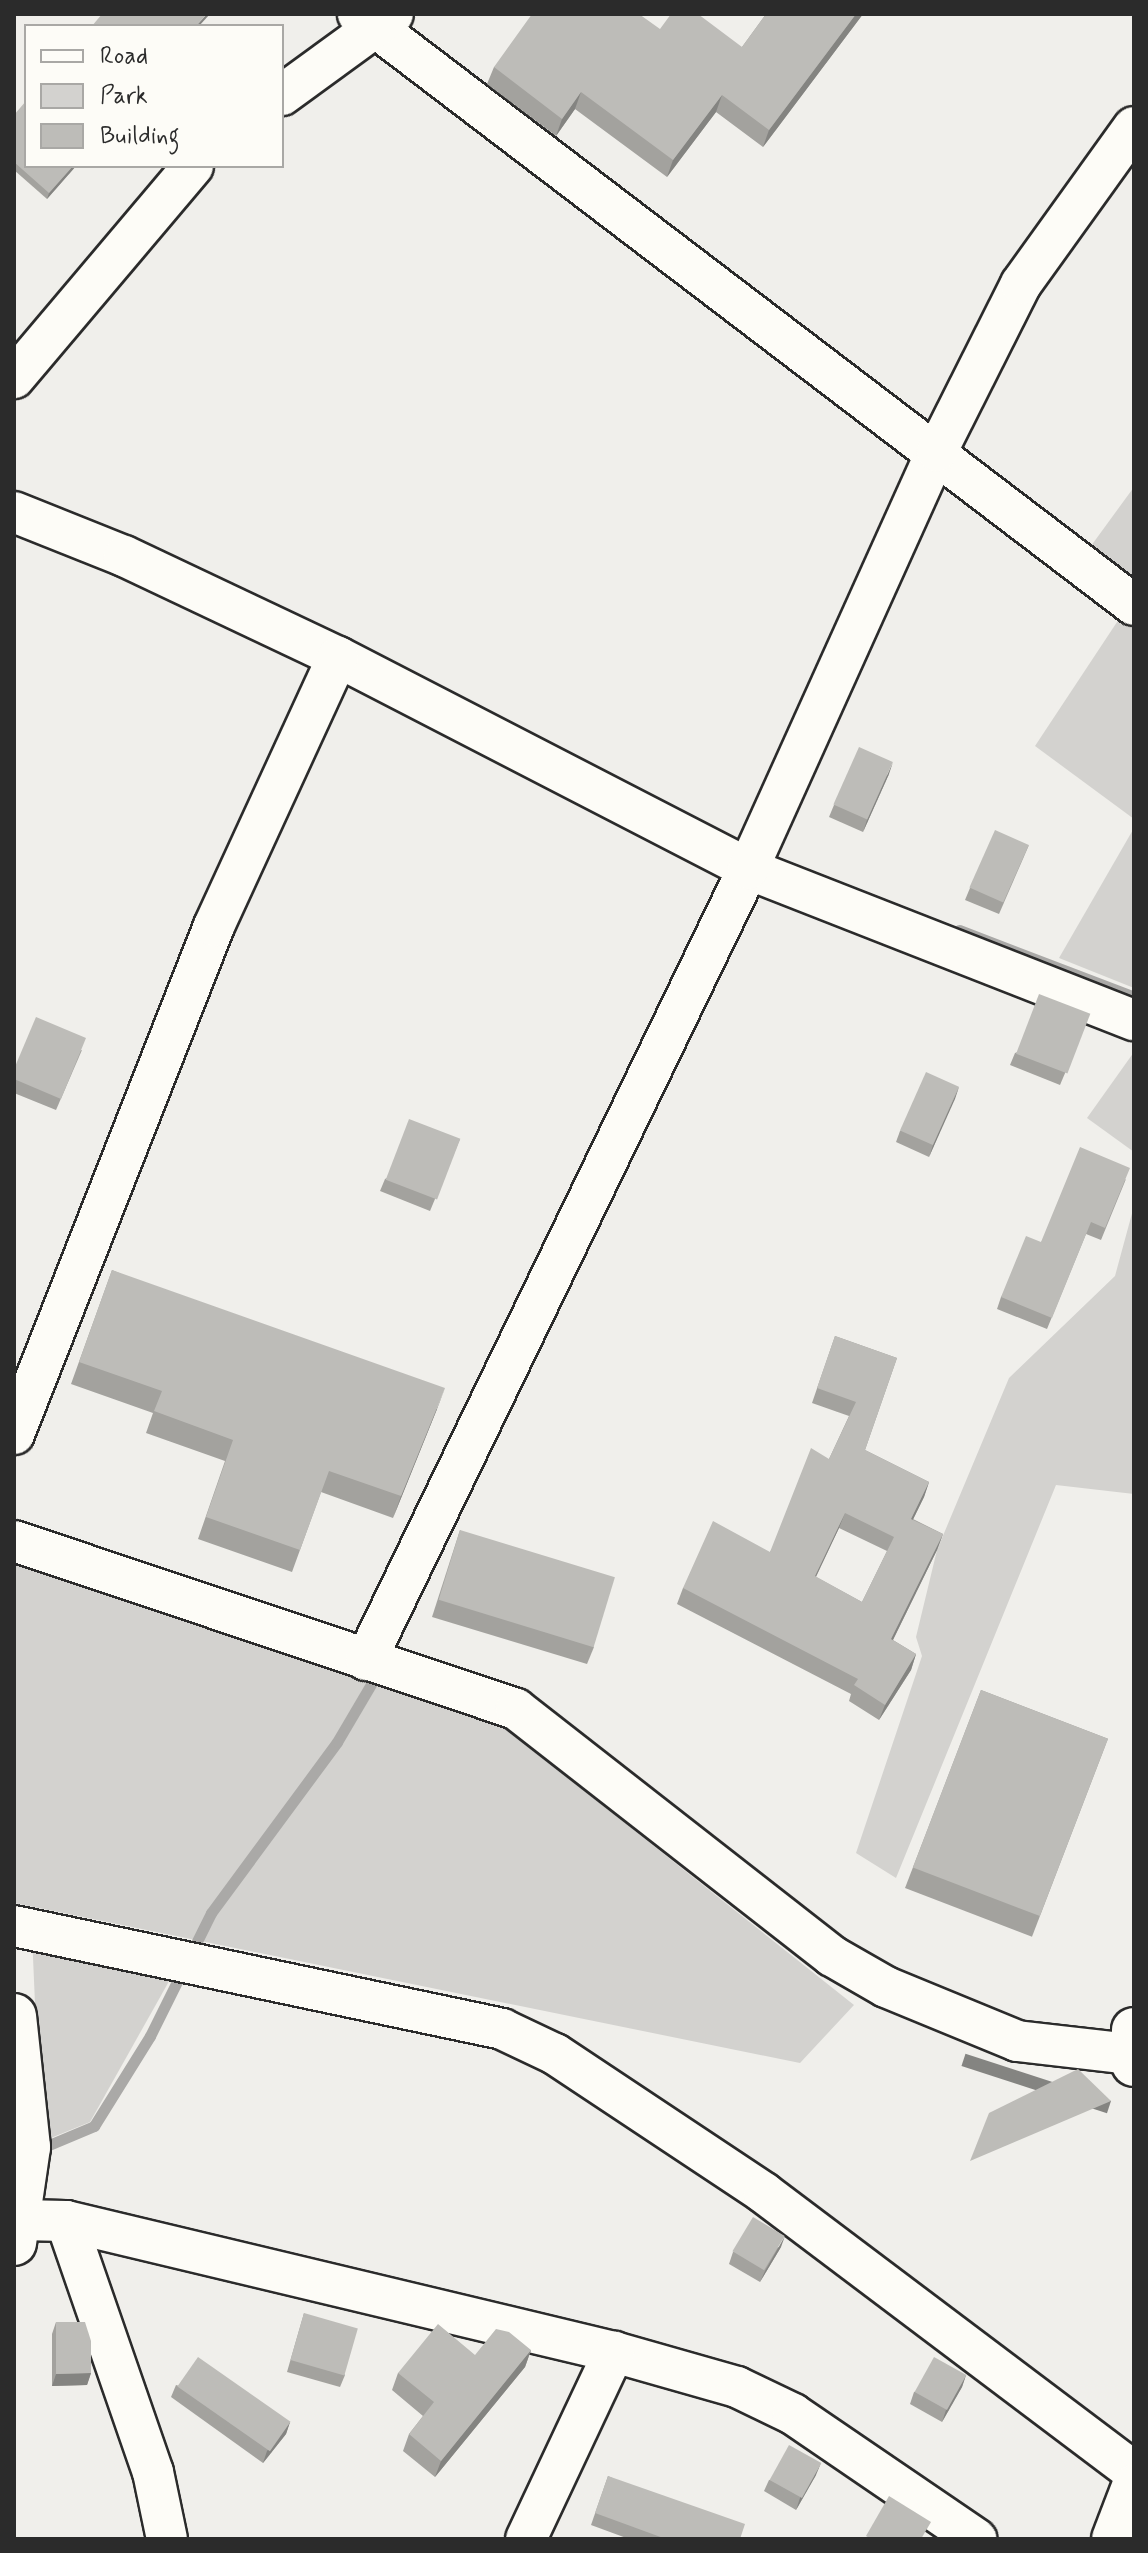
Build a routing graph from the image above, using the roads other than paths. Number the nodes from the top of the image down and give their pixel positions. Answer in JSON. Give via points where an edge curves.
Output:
{"nodes":[{"id":1,"x":376,"y":19,"type":"edge"},
{"id":2,"x":284,"y":93,"type":"edge"},
{"id":3,"x":1134,"y":127,"type":"edge"},
{"id":4,"x":191,"y":168,"type":"edge"},
{"id":5,"x":14,"y":378,"type":"edge"},
{"id":6,"x":937,"y":451,"type":"junction"},
{"id":7,"x":14,"y":512,"type":"edge"},
{"id":8,"x":1134,"y":605,"type":"edge"},
{"id":9,"x":338,"y":657,"type":"junction"},
{"id":10,"x":748,"y":869,"type":"junction"},
{"id":11,"x":1134,"y":1020,"type":"edge"},
{"id":12,"x":14,"y":1434,"type":"edge"},
{"id":13,"x":14,"y":1541,"type":"edge"},
{"id":14,"x":366,"y":1660,"type":"junction"},
{"id":15,"x":14,"y":1926,"type":"edge"},
{"id":16,"x":14,"y":2016,"type":"edge"},
{"id":17,"x":1133,"y":2049,"type":"edge"},
{"id":18,"x":66,"y":2221,"type":"junction"},
{"id":19,"x":17,"y":2232,"type":"edge"},
{"id":20,"x":614,"y":2352,"type":"junction"},
{"id":21,"x":1134,"y":2472,"type":"edge"},
{"id":22,"x":1134,"y":2487,"type":"edge"},
{"id":23,"x":167,"y":2539,"type":"edge"},
{"id":24,"x":526,"y":2539,"type":"edge"},
{"id":25,"x":976,"y":2539,"type":"edge"},
{"id":26,"x":1114,"y":2539,"type":"edge"}],
"edges":[{"from":1,"to":2,"type":"street"},
{"from":1,"to":6,"type":"street"},
{"from":3,"to":6,"type":"street","via":[[1021,284]]},
{"from":4,"to":5,"type":"street"},
{"from":6,"to":8,"type":"street"},
{"from":6,"to":10,"type":"street"},
{"from":7,"to":9,"type":"street","via":[[124,556]]},
{"from":9,"to":10,"type":"street"},
{"from":9,"to":12,"type":"street","via":[[214,926]]},
{"from":10,"to":11,"type":"street"},
{"from":10,"to":14,"type":"street"},
{"from":13,"to":14,"type":"street"},
{"from":14,"to":17,"type":"street","via":[[516,1709],[832,1956],[886,1987],[1017,2041]]},
{"from":15,"to":21,"type":"street","via":[[502,2029],[555,2054],[753,2185]]},
{"from":16,"to":19,"type":"street","via":[[28,2147]]},
{"from":18,"to":19,"type":"street"},
{"from":18,"to":20,"type":"street"},
{"from":18,"to":23,"type":"street","via":[[153,2472]]},
{"from":20,"to":24,"type":"street"},
{"from":20,"to":25,"type":"street","via":[[737,2387],[793,2414]]},
{"from":22,"to":26,"type":"street"}]}
